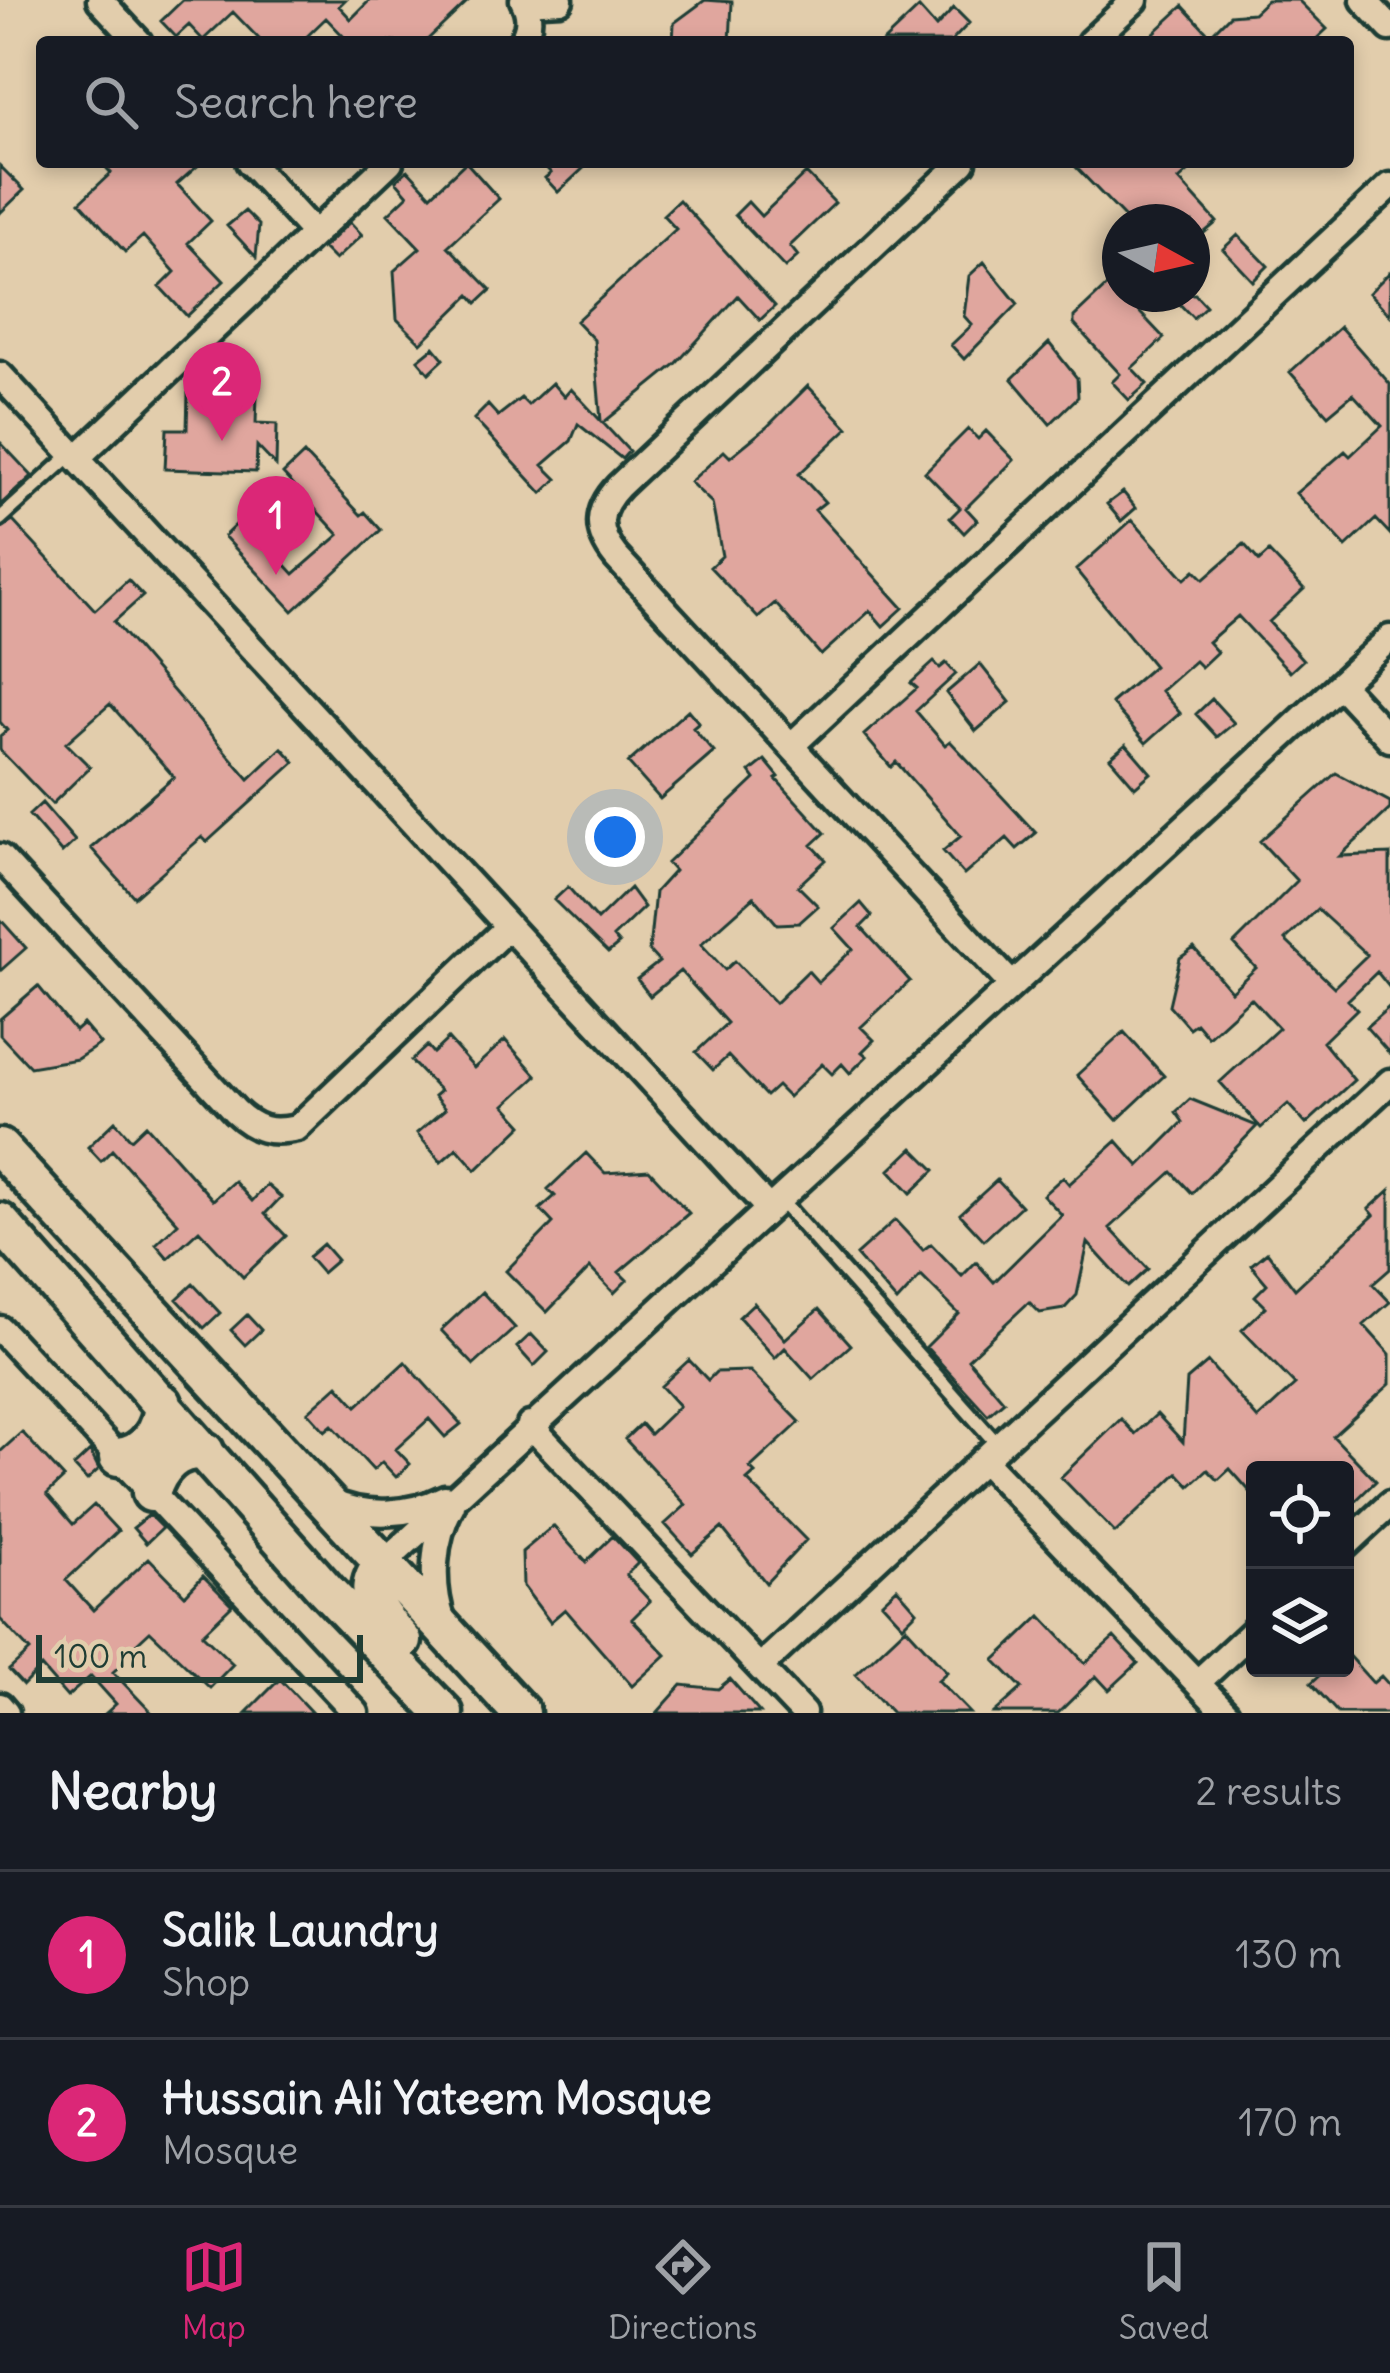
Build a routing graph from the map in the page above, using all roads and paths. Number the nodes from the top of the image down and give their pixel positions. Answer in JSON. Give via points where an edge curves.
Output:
{"nodes":[{"id":1,"x":100,"y":0,"type":"edge"},
{"id":2,"x":560,"y":0,"type":"edge"},
{"id":3,"x":1136,"y":0,"type":"edge"},
{"id":4,"x":1364,"y":0,"type":"edge"},
{"id":5,"x":524,"y":1,"type":"edge"},
{"id":6,"x":1390,"y":28,"type":"edge"},
{"id":7,"x":133,"y":36,"type":"edge"},
{"id":8,"x":524,"y":36,"type":"edge"},
{"id":9,"x":1097,"y":36,"type":"edge"},
{"id":10,"x":254,"y":168,"type":"edge"},
{"id":11,"x":383,"y":168,"type":"edge"},
{"id":12,"x":957,"y":168,"type":"edge"},
{"id":13,"x":1390,"y":186,"type":"edge"},
{"id":14,"x":313,"y":232,"type":"junction"},
{"id":15,"x":0,"y":375,"type":"edge"},
{"id":16,"x":75,"y":456,"type":"junction"},
{"id":17,"x":0,"y":519,"type":"edge"},
{"id":18,"x":1390,"y":638,"type":"edge"},
{"id":19,"x":1340,"y":685,"type":"junction"},
{"id":20,"x":1390,"y":739,"type":"edge"},
{"id":21,"x":790,"y":746,"type":"junction"},
{"id":22,"x":0,"y":856,"type":"edge"},
{"id":23,"x":507,"y":928,"type":"junction"},
{"id":24,"x":1011,"y":984,"type":"junction"},
{"id":25,"x":1390,"y":1082,"type":"edge"},
{"id":26,"x":0,"y":1148,"type":"edge"},
{"id":27,"x":774,"y":1204,"type":"junction"},
{"id":28,"x":0,"y":1222,"type":"edge"},
{"id":29,"x":0,"y":1329,"type":"edge"},
{"id":30,"x":163,"y":1403,"type":"junction"},
{"id":31,"x":530,"y":1425,"type":"junction"},
{"id":32,"x":205,"y":1451,"type":"junction"},
{"id":33,"x":991,"y":1453,"type":"junction"},
{"id":34,"x":118,"y":1457,"type":"junction"},
{"id":35,"x":463,"y":1487,"type":"junction"},
{"id":36,"x":152,"y":1492,"type":"junction"},
{"id":37,"x":317,"y":1496,"type":"junction"},
{"id":38,"x":1390,"y":1504,"type":"edge"},
{"id":39,"x":1354,"y":1538,"type":"edge"},
{"id":40,"x":383,"y":1564,"type":"junction"},
{"id":41,"x":448,"y":1637,"type":"junction"},
{"id":42,"x":1246,"y":1637,"type":"edge"},
{"id":43,"x":760,"y":1667,"type":"junction"},
{"id":44,"x":1198,"y":1682,"type":"junction"},
{"id":45,"x":0,"y":1706,"type":"edge"},
{"id":46,"x":6,"y":1713,"type":"edge"},
{"id":47,"x":356,"y":1713,"type":"edge"},
{"id":48,"x":444,"y":1713,"type":"edge"},
{"id":49,"x":466,"y":1713,"type":"edge"},
{"id":50,"x":521,"y":1713,"type":"edge"},
{"id":51,"x":803,"y":1713,"type":"edge"},
{"id":52,"x":1226,"y":1713,"type":"edge"}],
"edges":[{"from":1,"to":7,"type":"street"},
{"from":2,"to":5,"type":"street"},
{"from":3,"to":9,"type":"street"},
{"from":4,"to":6,"type":"street"},
{"from":5,"to":8,"type":"street"},
{"from":10,"to":14,"type":"street"},
{"from":11,"to":14,"type":"street"},
{"from":12,"to":21,"type":"street","via":[[604,501],[603,541]]},
{"from":13,"to":21,"type":"street"},
{"from":14,"to":16,"type":"street"},
{"from":15,"to":16,"type":"street"},
{"from":16,"to":17,"type":"lane"},
{"from":16,"to":23,"type":"street"},
{"from":18,"to":19,"type":"street"},
{"from":19,"to":20,"type":"street"},
{"from":19,"to":24,"type":"street"},
{"from":21,"to":24,"type":"street"},
{"from":22,"to":23,"type":"street","via":[[235,1111],[274,1133],[297,1128]]},
{"from":23,"to":27,"type":"street"},
{"from":24,"to":27,"type":"street"},
{"from":25,"to":33,"type":"street"},
{"from":26,"to":37,"type":"main road"},
{"from":27,"to":31,"type":"street"},
{"from":27,"to":33,"type":"lane"},
{"from":28,"to":30,"type":"main road"},
{"from":29,"to":34,"type":"street"},
{"from":30,"to":32,"type":"main road"},
{"from":30,"to":34,"type":"main road","via":[[151,1438]]},
{"from":31,"to":35,"type":"street"},
{"from":31,"to":43,"type":"street"},
{"from":32,"to":36,"type":"main road","via":[[172,1458]]},
{"from":32,"to":48,"type":"main road"},
{"from":33,"to":43,"type":"street"},
{"from":33,"to":44,"type":"street"},
{"from":34,"to":36,"type":"street"},
{"from":35,"to":37,"type":"street","via":[[438,1502],[382,1513]]},
{"from":35,"to":40,"type":"street"},
{"from":35,"to":41,"type":"street","via":[[436,1554]]},
{"from":36,"to":47,"type":"street"},
{"from":37,"to":40,"type":"main road"},
{"from":38,"to":39,"type":"street"},
{"from":40,"to":41,"type":"main road"},
{"from":40,"to":49,"type":"main road","via":[[370,1583],[373,1605]]},
{"from":41,"to":50,"type":"main road"},
{"from":42,"to":44,"type":"street"},
{"from":43,"to":51,"type":"street"},
{"from":44,"to":52,"type":"street"},
{"from":45,"to":46,"type":"street"}]}
